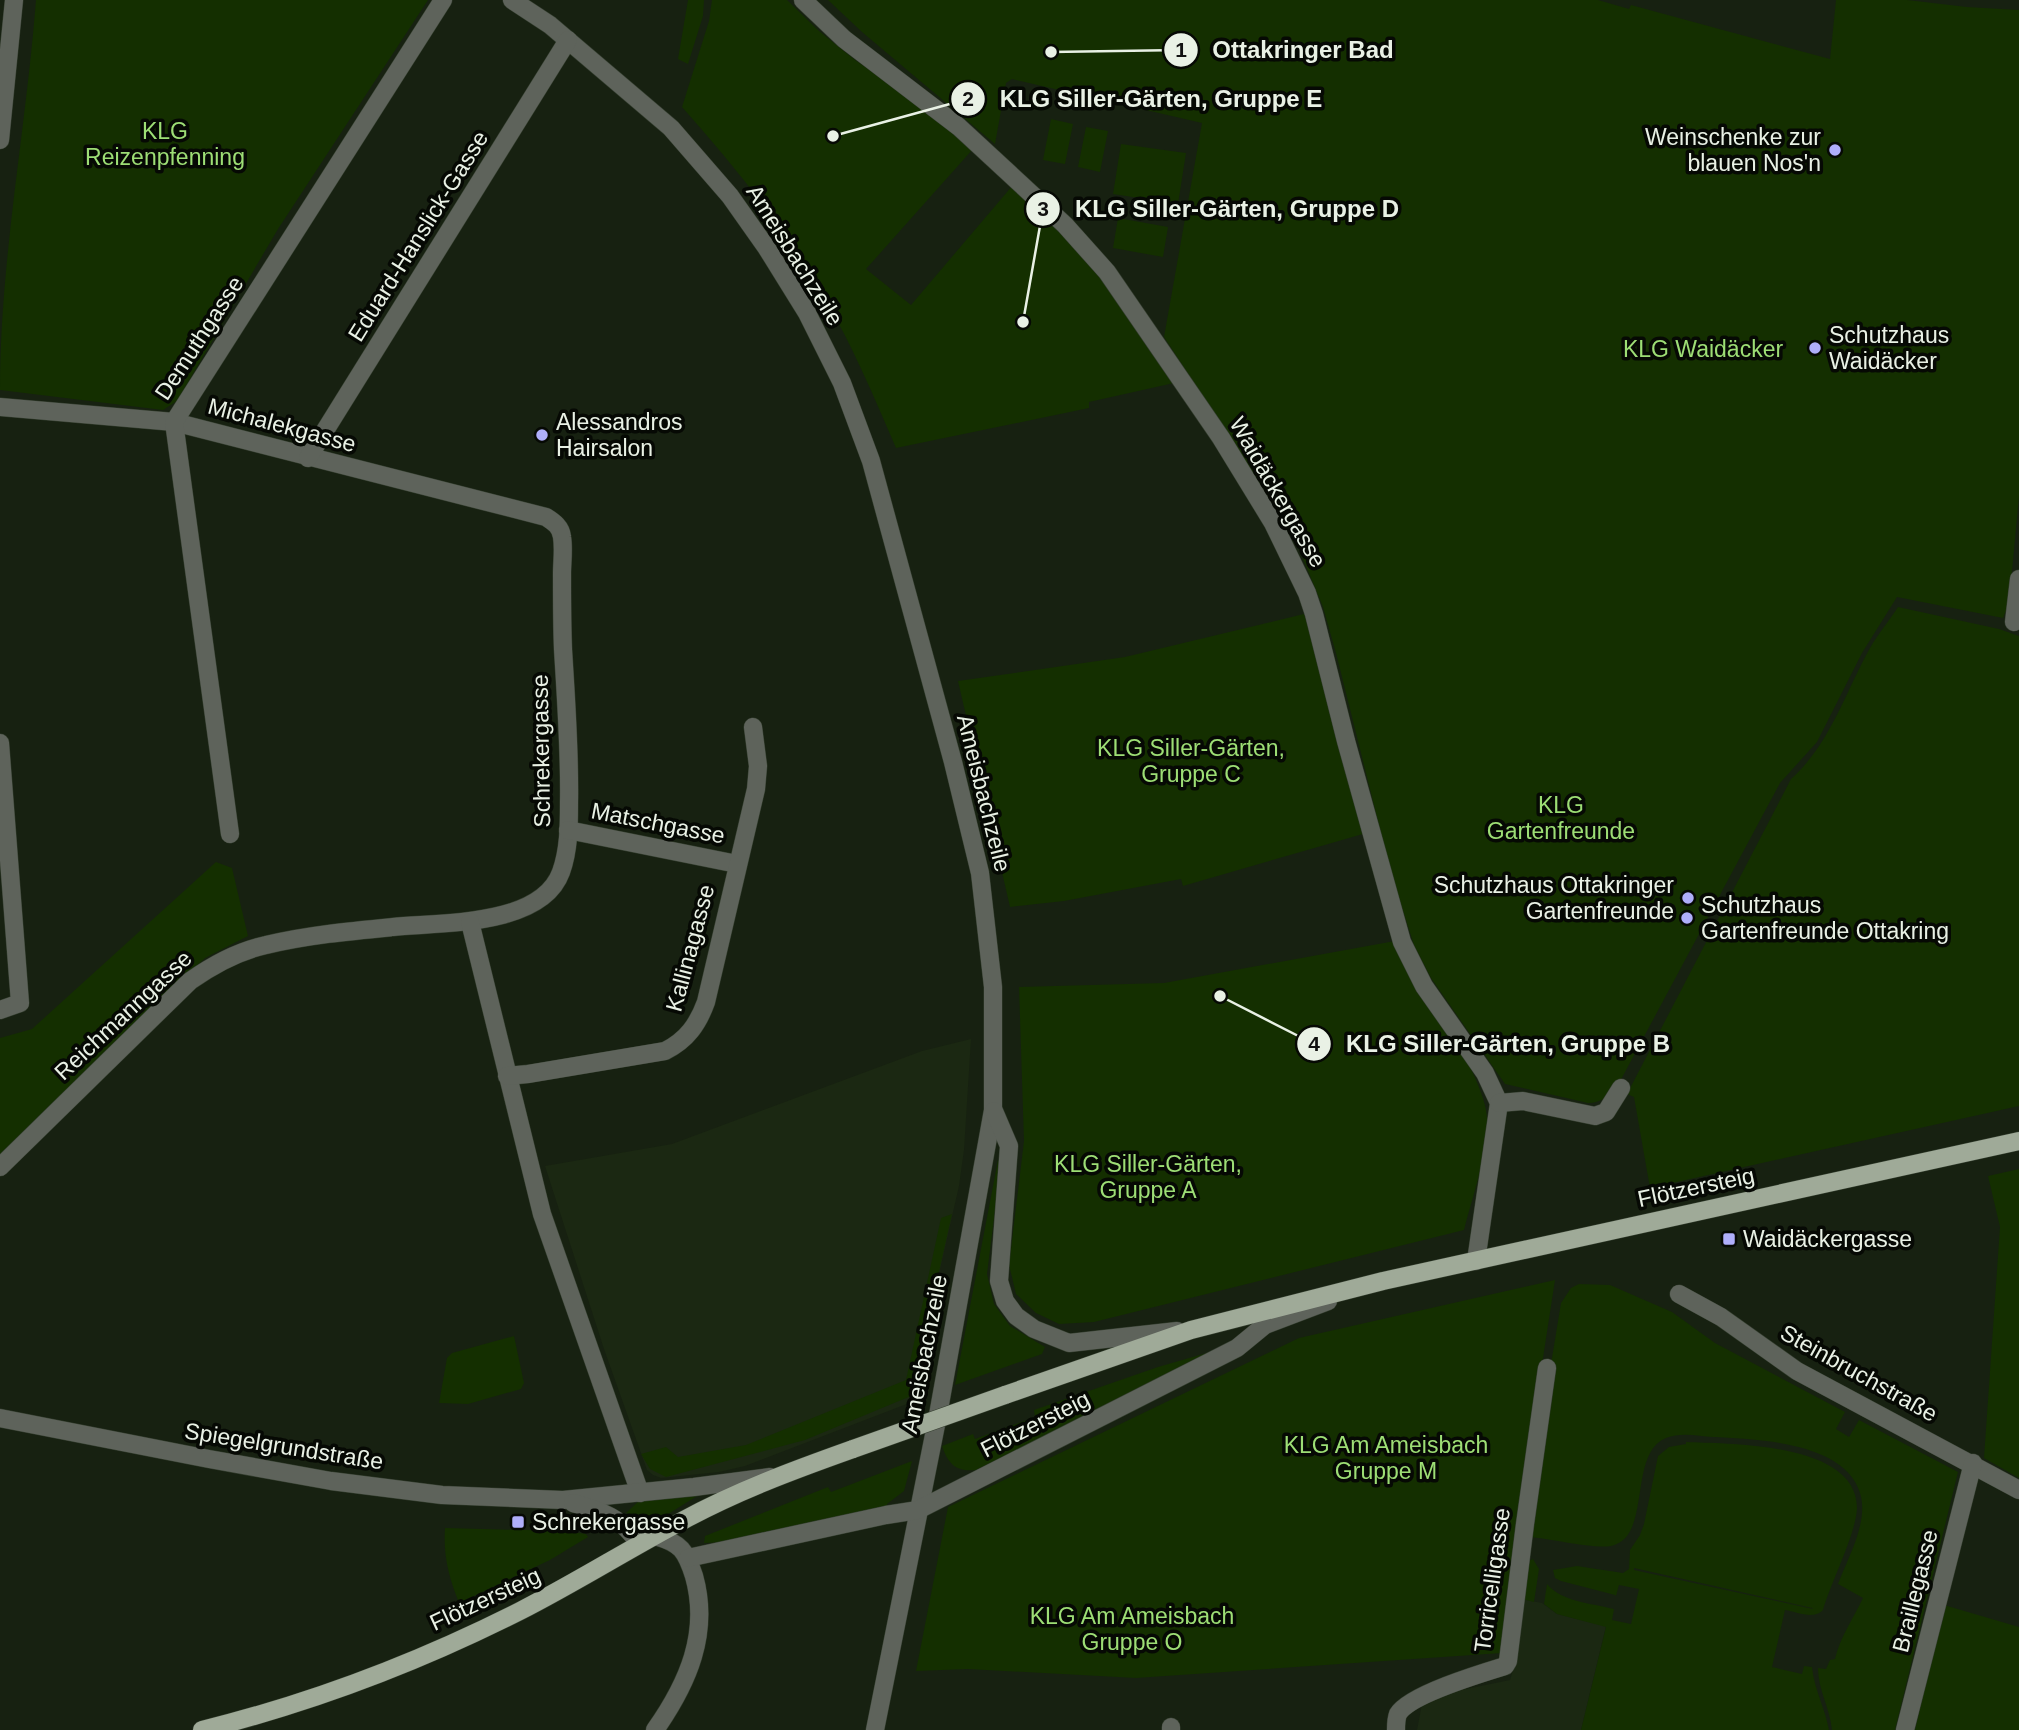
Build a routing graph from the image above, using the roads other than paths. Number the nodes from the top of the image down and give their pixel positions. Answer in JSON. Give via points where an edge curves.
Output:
{"nodes":[{"id":1,"x":14,"y":0,"type":"edge"},
{"id":2,"x":443,"y":0,"type":"edge"},
{"id":3,"x":512,"y":0,"type":"edge"},
{"id":4,"x":803,"y":0,"type":"edge"},
{"id":5,"x":569,"y":40,"type":"junction"},
{"id":6,"x":0,"y":140,"type":"edge"},
{"id":7,"x":0,"y":407,"type":"edge"},
{"id":8,"x":174,"y":422,"type":"junction"},
{"id":9,"x":308,"y":458,"type":"junction"},
{"id":10,"x":546,"y":517,"type":"joint"},
{"id":11,"x":2019,"y":579,"type":"edge"},
{"id":12,"x":2014,"y":622,"type":"dead end"},
{"id":13,"x":753,"y":727,"type":"dead end"},
{"id":14,"x":0,"y":743,"type":"edge"},
{"id":15,"x":569,"y":830,"type":"junction"},
{"id":16,"x":230,"y":834,"type":"dead end"},
{"id":17,"x":737,"y":863,"type":"junction"},
{"id":18,"x":470,"y":922,"type":"junction"},
{"id":19,"x":0,"y":1010,"type":"edge"},
{"id":20,"x":507,"y":1076,"type":"junction"},
{"id":21,"x":1621,"y":1088,"type":"dead end"},
{"id":22,"x":1499,"y":1103,"type":"junction"},
{"id":23,"x":993,"y":1110,"type":"junction"},
{"id":24,"x":2019,"y":1141,"type":"edge"},
{"id":25,"x":0,"y":1167,"type":"edge"},
{"id":26,"x":1476,"y":1261,"type":"junction"},
{"id":27,"x":1383,"y":1281,"type":"junction"},
{"id":28,"x":1679,"y":1294,"type":"dead end"},
{"id":29,"x":1191,"y":1330,"type":"junction"},
{"id":30,"x":1547,"y":1368,"type":"dead end"},
{"id":31,"x":0,"y":1418,"type":"edge"},
{"id":32,"x":1973,"y":1464,"type":"junction"},
{"id":33,"x":777,"y":1476,"type":"junction"},
{"id":34,"x":2019,"y":1490,"type":"edge"},
{"id":35,"x":640,"y":1493,"type":"junction"},
{"id":36,"x":563,"y":1500,"type":"junction"},
{"id":37,"x":918,"y":1510,"type":"junction"},
{"id":38,"x":655,"y":1536,"type":"junction"},
{"id":39,"x":639,"y":1545,"type":"junction"},
{"id":40,"x":688,"y":1558,"type":"junction"},
{"id":41,"x":202,"y":1730,"type":"edge"},
{"id":42,"x":655,"y":1730,"type":"edge"},
{"id":43,"x":875,"y":1730,"type":"edge"},
{"id":44,"x":1396,"y":1730,"type":"edge"},
{"id":45,"x":1905,"y":1730,"type":"edge"}],
"edges":[{"from":1,"to":6,"type":"street"},
{"from":2,"to":8,"type":"street","name":"Demuthgasse"},
{"from":3,"to":5,"type":"street","name":"Ameisbachzeile"},
{"from":4,"to":22,"type":"street","name":"Waidäckergasse","via":[[844,39],[959,127],[1065,225],[1107,272],[1241,470],[1273,523],[1314,614],[1402,943],[1424,986],[1485,1073]]},
{"from":5,"to":9,"type":"street","name":"Eduard-Hanslick-Gasse"},
{"from":5,"to":23,"type":"street","name":"Ameisbachzeile","via":[[671,128],[730,196],[807,313],[842,383],[871,461],[980,873],[993,987]]},
{"from":7,"to":8,"type":"street","name":"Michalekgasse"},
{"from":8,"to":9,"type":"street","name":"Michalekgasse"},
{"from":8,"to":16,"type":"street","name":"Demuthgasse"},
{"from":9,"to":10,"type":"street","name":"Michalekgasse"},
{"from":10,"to":15,"type":"street","name":"Schrekergasse","via":[[555,522],[562,537]]},
{"from":11,"to":12,"type":"street"},
{"from":13,"to":17,"type":"street","name":"Kallinagasse","via":[[756,789]]},
{"from":14,"to":19,"type":"street","via":[[20,1003]]},
{"from":15,"to":17,"type":"street","name":"Matschgasse"},
{"from":15,"to":18,"type":"street","name":"Schrekergasse","via":[[561,873],[546,893],[520,909]]},
{"from":17,"to":20,"type":"street","name":"Kallinagasse","via":[[706,1002],[686,1037],[665,1051]]},
{"from":18,"to":20,"type":"street"},
{"from":18,"to":25,"type":"street","name":"Reichmanngasse","via":[[310,936],[241,952],[212,966],[190,981]]},
{"from":20,"to":35,"type":"street","via":[[542,1214]]},
{"from":21,"to":22,"type":"street","via":[[1606,1112],[1595,1116],[1523,1101]]},
{"from":22,"to":26,"type":"street"},
{"from":23,"to":29,"type":"street","via":[[1009,1146],[999,1281],[1016,1316],[1069,1343]]},
{"from":23,"to":37,"type":"street","name":"Ameisbachzeile"},
{"from":24,"to":26,"type":"main road","name":"Flötzersteig"},
{"from":26,"to":27,"type":"main road","name":"Flötzersteig"},
{"from":27,"to":29,"type":"main road","name":"Flötzersteig"},
{"from":27,"to":37,"type":"street","name":"Flötzersteig","via":[[1265,1325],[1237,1348]]},
{"from":28,"to":32,"type":"street","name":"Steinbruchstraße","via":[[1721,1317],[1797,1371]]},
{"from":29,"to":33,"type":"main road","name":"Flötzersteig","bridge":true},
{"from":30,"to":44,"type":"street","name":"Torricelligasse","via":[[1508,1661],[1418,1698],[1400,1711]]},
{"from":31,"to":36,"type":"street","name":"Spiegelgrundstraße","via":[[331,1481],[442,1495]]},
{"from":32,"to":34,"type":"street","name":"Steinbruchstraße"},
{"from":32,"to":45,"type":"street","name":"Braillegasse"},
{"from":33,"to":35,"type":"street","name":"Spiegelgrundstraße"},
{"from":33,"to":38,"type":"main road","name":"Flötzersteig"},
{"from":35,"to":36,"type":"street","name":"Spiegelgrundstraße"},
{"from":36,"to":39,"type":"street","name":"Spiegelgrundstraße","via":[[610,1515],[632,1532]]},
{"from":37,"to":40,"type":"street","name":"Flötzersteig"},
{"from":37,"to":43,"type":"street","name":"Ameisbachzeile"},
{"from":38,"to":39,"type":"main road","name":"Flötzersteig"},
{"from":38,"to":40,"type":"street","via":[[677,1545]]},
{"from":39,"to":41,"type":"main road","name":"Flötzersteig","via":[[531,1605],[414,1659],[287,1706]]},
{"from":40,"to":42,"type":"street","via":[[700,1602],[699,1630],[685,1678]]}]}
